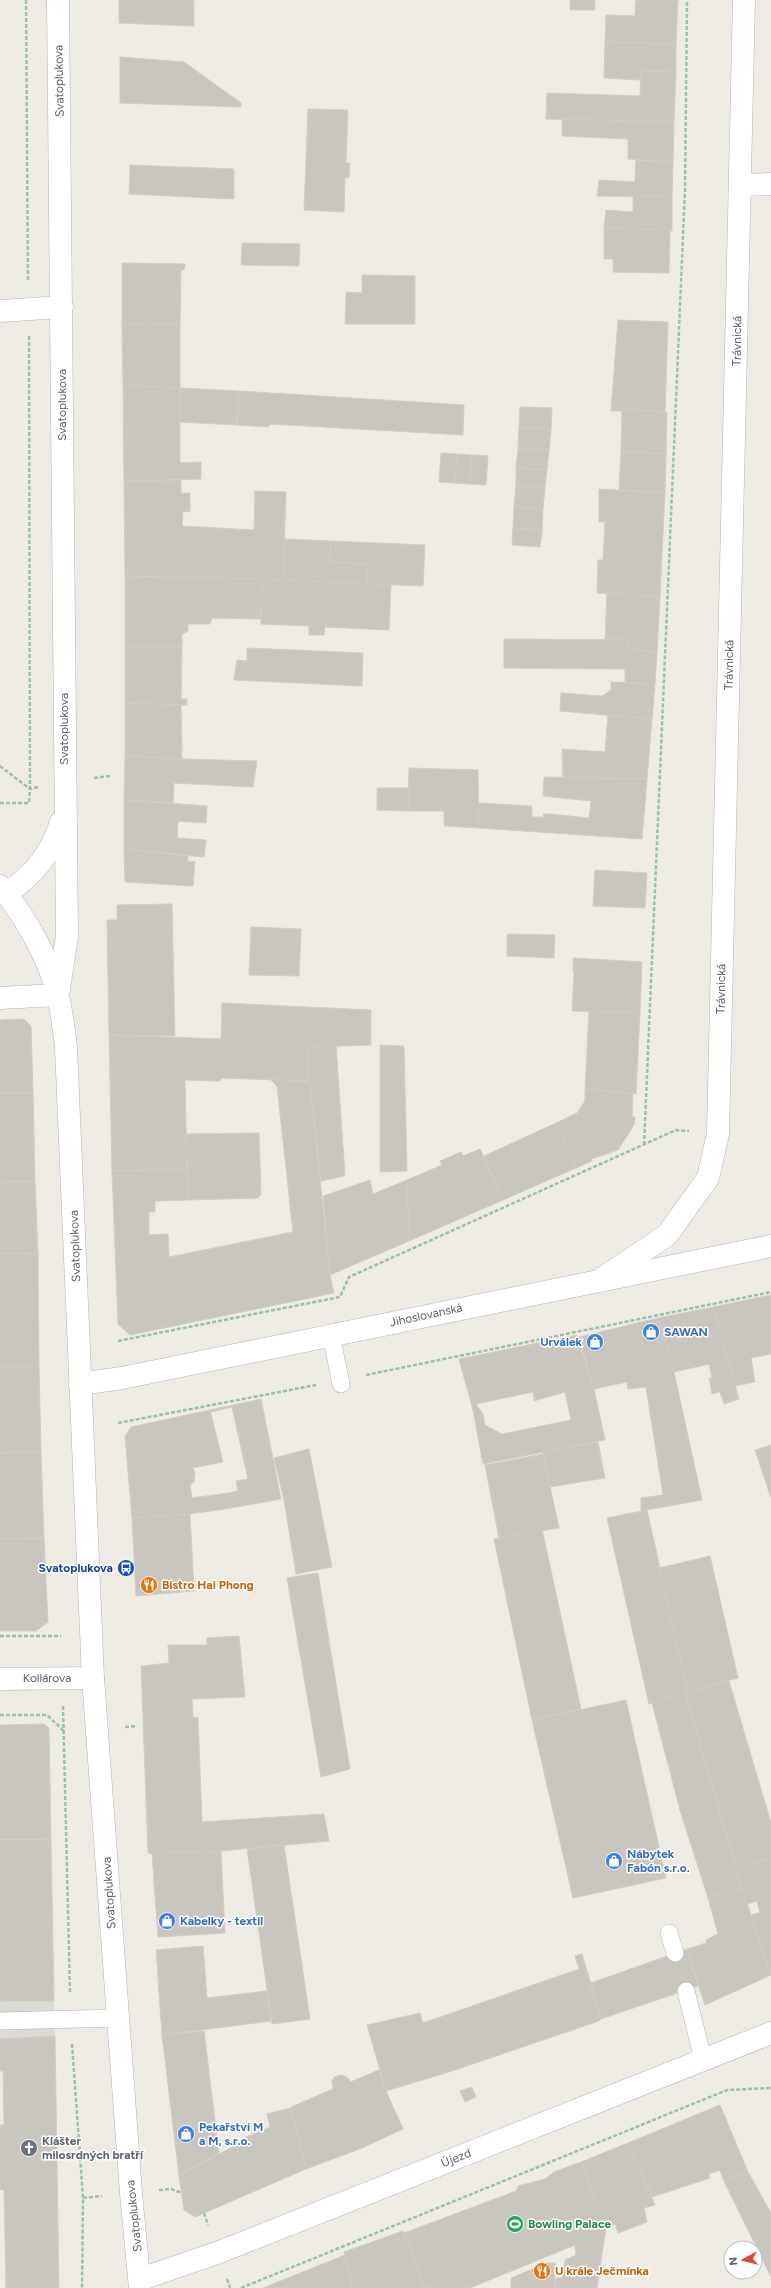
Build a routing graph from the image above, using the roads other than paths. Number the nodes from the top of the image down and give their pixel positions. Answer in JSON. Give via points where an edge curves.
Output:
{"nodes":[{"id":1,"x":58,"y":0,"type":"edge"},
{"id":2,"x":744,"y":0,"type":"edge"},
{"id":3,"x":771,"y":184,"type":"edge"},
{"id":4,"x":741,"y":185,"type":"junction"},
{"id":5,"x":62,"y":307,"type":"junction"},
{"id":6,"x":0,"y":311,"type":"edge"},
{"id":7,"x":65,"y":810,"type":"junction"},
{"id":8,"x":3,"y":890,"type":"edge"},
{"id":9,"x":58,"y":995,"type":"junction"},
{"id":10,"x":0,"y":998,"type":"edge"},
{"id":11,"x":771,"y":1246,"type":"edge"},
{"id":12,"x":600,"y":1280,"type":"junction"},
{"id":13,"x":331,"y":1335,"type":"junction"},
{"id":14,"x":341,"y":1382,"type":"road end"},
{"id":15,"x":80,"y":1384,"type":"junction"},
{"id":16,"x":93,"y":1678,"type":"junction"},
{"id":17,"x":0,"y":1679,"type":"edge"},
{"id":18,"x":669,"y":1933,"type":"dead end"},
{"id":19,"x":675,"y":1952,"type":"dead end"},
{"id":20,"x":686,"y":1991,"type":"dead end"},
{"id":21,"x":118,"y":2018,"type":"junction"},
{"id":22,"x":0,"y":2020,"type":"edge"},
{"id":23,"x":771,"y":2033,"type":"edge"},
{"id":24,"x":703,"y":2060,"type":"junction"},
{"id":25,"x":140,"y":2284,"type":"edge"}],
"edges":[{"from":1,"to":5,"type":"street","name":"Svatoplukova"},
{"from":2,"to":4,"type":"street","name":"Trávnická"},
{"from":3,"to":4,"type":"street"},
{"from":4,"to":12,"type":"street","name":"Trávnická","via":[[718,1134],[708,1178],[667,1235]]},
{"from":5,"to":6,"type":"street"},
{"from":5,"to":7,"type":"street","name":"Svatoplukova"},
{"from":7,"to":8,"type":"street","name":"Svatoplukova","via":[[55,842],[43,861],[24,881]]},
{"from":7,"to":9,"type":"street","name":"Svatoplukova","via":[[67,936]]},
{"from":8,"to":9,"type":"street","name":"Svatoplukova","via":[[21,915],[49,968]]},
{"from":9,"to":10,"type":"street"},
{"from":9,"to":15,"type":"street","name":"Svatoplukova","via":[[66,1048]]},
{"from":11,"to":12,"type":"street","name":"Jihoslovanská"},
{"from":12,"to":13,"type":"street","name":"Jihoslovanská"},
{"from":13,"to":14,"type":"lane"},
{"from":13,"to":15,"type":"street","name":"Jihoslovanská","via":[[122,1378]]},
{"from":15,"to":16,"type":"street","name":"Svatoplukova"},
{"from":16,"to":17,"type":"street","name":"Kollárova"},
{"from":16,"to":21,"type":"street","name":"Svatoplukova"},
{"from":18,"to":19,"type":"lane"},
{"from":20,"to":24,"type":"lane"},
{"from":21,"to":22,"type":"lane"},
{"from":21,"to":25,"type":"street","name":"Svatoplukova"},
{"from":23,"to":24,"type":"street","name":"Újezd"},
{"from":24,"to":25,"type":"street","name":"Újezd"}]}
